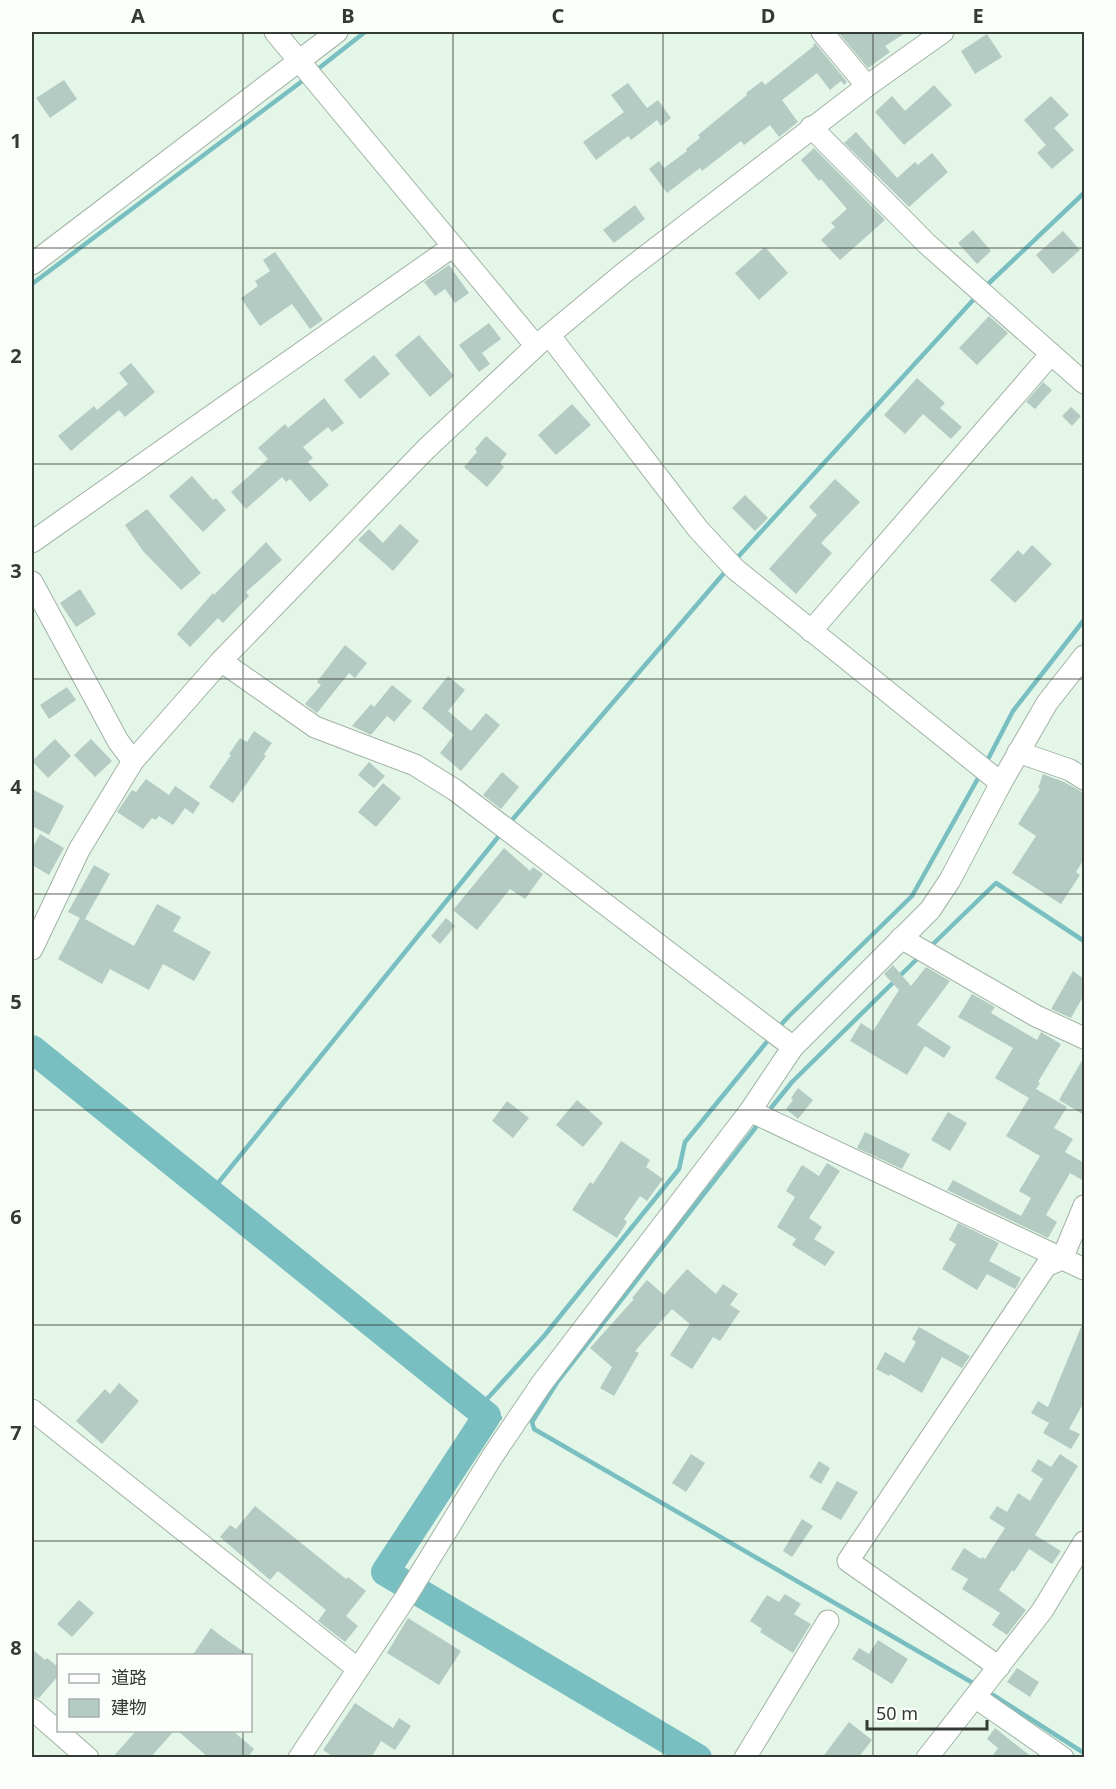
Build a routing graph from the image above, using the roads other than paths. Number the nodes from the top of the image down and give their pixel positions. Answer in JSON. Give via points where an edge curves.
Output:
{"nodes":[{"id":1,"x":274,"y":32,"type":"edge"},
{"id":2,"x":337,"y":32,"type":"edge"},
{"id":3,"x":822,"y":32,"type":"edge"},
{"id":4,"x":944,"y":32,"type":"edge"},
{"id":5,"x":299,"y":62,"type":"junction"},
{"id":6,"x":867,"y":86,"type":"junction"},
{"id":7,"x":812,"y":128,"type":"junction"},
{"id":8,"x":452,"y":247,"type":"junction"},
{"id":9,"x":32,"y":264,"type":"edge"},
{"id":10,"x":543,"y":341,"type":"junction"},
{"id":11,"x":1051,"y":354,"type":"junction"},
{"id":12,"x":1084,"y":383,"type":"edge"},
{"id":13,"x":32,"y":542,"type":"edge"},
{"id":14,"x":32,"y":582,"type":"edge"},
{"id":15,"x":811,"y":631,"type":"junction"},
{"id":16,"x":1084,"y":656,"type":"edge"},
{"id":17,"x":221,"y":661,"type":"junction"},
{"id":18,"x":1018,"y":752,"type":"junction"},
{"id":19,"x":133,"y":761,"type":"junction"},
{"id":20,"x":988,"y":774,"type":"junction"},
{"id":21,"x":1084,"y":779,"type":"edge"},
{"id":22,"x":901,"y":938,"type":"junction"},
{"id":23,"x":32,"y":949,"type":"edge"},
{"id":24,"x":781,"y":1037,"type":"junction"},
{"id":25,"x":1084,"y":1038,"type":"edge"},
{"id":26,"x":750,"y":1111,"type":"junction"},
{"id":27,"x":1084,"y":1206,"type":"edge"},
{"id":28,"x":1062,"y":1259,"type":"junction"},
{"id":29,"x":1084,"y":1269,"type":"edge"},
{"id":30,"x":32,"y":1410,"type":"edge"},
{"id":31,"x":1084,"y":1542,"type":"edge"},
{"id":32,"x":828,"y":1621,"type":"dead end"},
{"id":33,"x":999,"y":1667,"type":"junction"},
{"id":34,"x":358,"y":1669,"type":"junction"},
{"id":35,"x":975,"y":1697,"type":"junction"},
{"id":36,"x":32,"y":1709,"type":"edge"},
{"id":37,"x":75,"y":1754,"type":"edge"},
{"id":38,"x":299,"y":1758,"type":"edge"},
{"id":39,"x":745,"y":1758,"type":"edge"},
{"id":40,"x":927,"y":1758,"type":"edge"},
{"id":41,"x":1063,"y":1758,"type":"edge"}],
"edges":[{"from":1,"to":5,"type":"street"},
{"from":2,"to":5,"type":"street"},
{"from":3,"to":6,"type":"street"},
{"from":4,"to":6,"type":"street"},
{"from":5,"to":8,"type":"street"},
{"from":5,"to":9,"type":"street"},
{"from":6,"to":7,"type":"street"},
{"from":7,"to":10,"type":"street","via":[[625,272]]},
{"from":7,"to":11,"type":"street","via":[[926,243]]},
{"from":8,"to":10,"type":"street"},
{"from":8,"to":13,"type":"street"},
{"from":10,"to":15,"type":"street","via":[[698,529],[735,569]]},
{"from":10,"to":17,"type":"street","via":[[426,448]]},
{"from":11,"to":12,"type":"street"},
{"from":11,"to":15,"type":"street"},
{"from":14,"to":19,"type":"street","via":[[118,741]]},
{"from":15,"to":20,"type":"street"},
{"from":16,"to":18,"type":"street","via":[[1047,703]]},
{"from":17,"to":19,"type":"street"},
{"from":17,"to":24,"type":"street","via":[[315,727],[415,765],[455,790]]},
{"from":18,"to":20,"type":"street"},
{"from":18,"to":21,"type":"street","via":[[1070,770]]},
{"from":19,"to":23,"type":"street","via":[[79,850]]},
{"from":20,"to":22,"type":"street","via":[[950,880],[930,910]]},
{"from":22,"to":24,"type":"street"},
{"from":22,"to":25,"type":"street","via":[[1036,1016]]},
{"from":24,"to":26,"type":"street"},
{"from":26,"to":28,"type":"street"},
{"from":26,"to":34,"type":"street","via":[[522,1410]]},
{"from":27,"to":28,"type":"street"},
{"from":28,"to":29,"type":"street"},
{"from":28,"to":33,"type":"street","via":[[1046,1266],[848,1561]]},
{"from":30,"to":34,"type":"street"},
{"from":31,"to":33,"type":"street","via":[[1042,1611]]},
{"from":32,"to":39,"type":"street"},
{"from":33,"to":35,"type":"street"},
{"from":34,"to":38,"type":"street"},
{"from":35,"to":40,"type":"street"},
{"from":35,"to":41,"type":"street"},
{"from":36,"to":37,"type":"street"}]}
